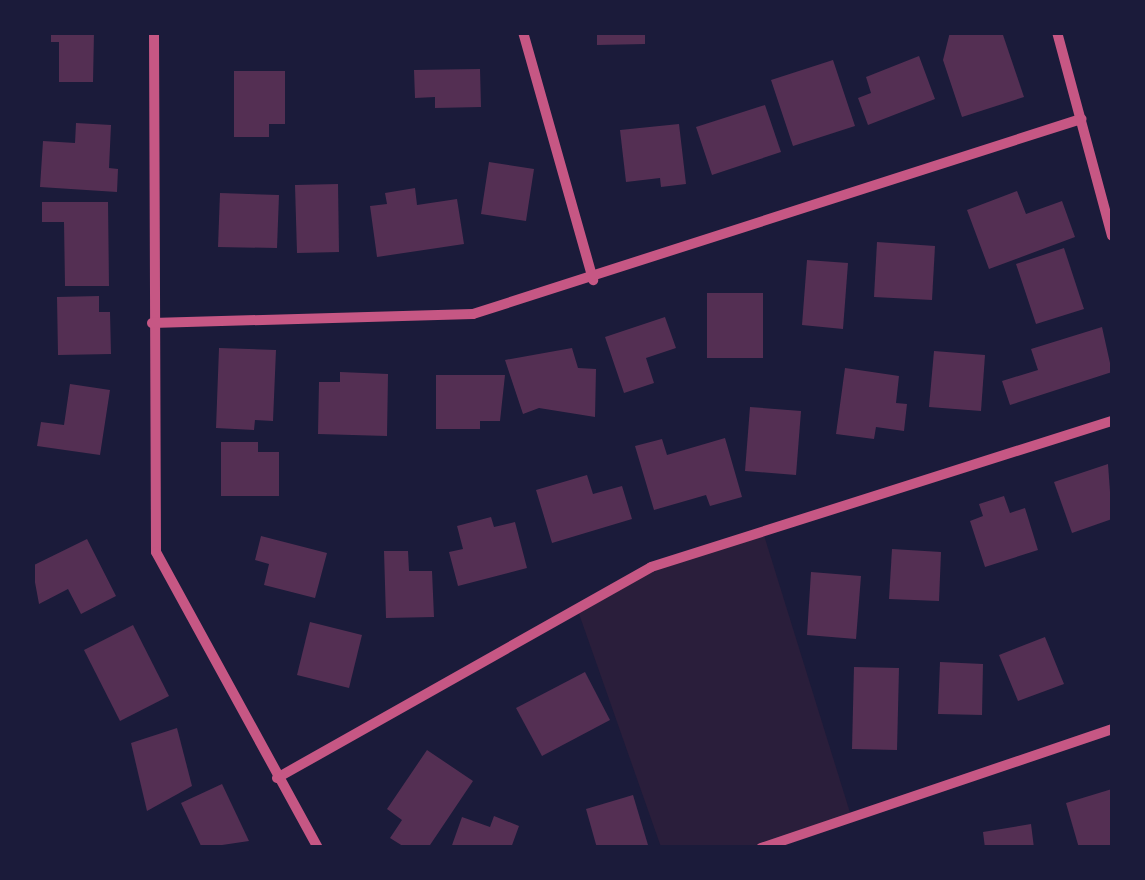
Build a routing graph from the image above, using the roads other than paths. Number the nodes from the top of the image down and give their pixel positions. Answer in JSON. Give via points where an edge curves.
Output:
{"nodes":[{"id":1,"x":154,"y":32,"type":"edge"},
{"id":2,"x":523,"y":32,"type":"edge"},
{"id":3,"x":1058,"y":32,"type":"edge"},
{"id":4,"x":1082,"y":119,"type":"junction"},
{"id":5,"x":1112,"y":236,"type":"edge"},
{"id":6,"x":593,"y":280,"type":"junction"},
{"id":7,"x":152,"y":324,"type":"junction"},
{"id":8,"x":1112,"y":420,"type":"edge"},
{"id":9,"x":1112,"y":729,"type":"edge"},
{"id":10,"x":277,"y":778,"type":"junction"},
{"id":11,"x":318,"y":848,"type":"edge"},
{"id":12,"x":762,"y":848,"type":"edge"}],
"edges":[{"from":1,"to":7,"type":"street"},
{"from":2,"to":6,"type":"street"},
{"from":3,"to":4,"type":"street"},
{"from":4,"to":5,"type":"street"},
{"from":4,"to":6,"type":"street"},
{"from":6,"to":7,"type":"street","via":[[473,314]]},
{"from":7,"to":10,"type":"street","via":[[156,552]]},
{"from":8,"to":10,"type":"street","via":[[651,567]]},
{"from":9,"to":12,"type":"street"},
{"from":10,"to":11,"type":"street"}]}
